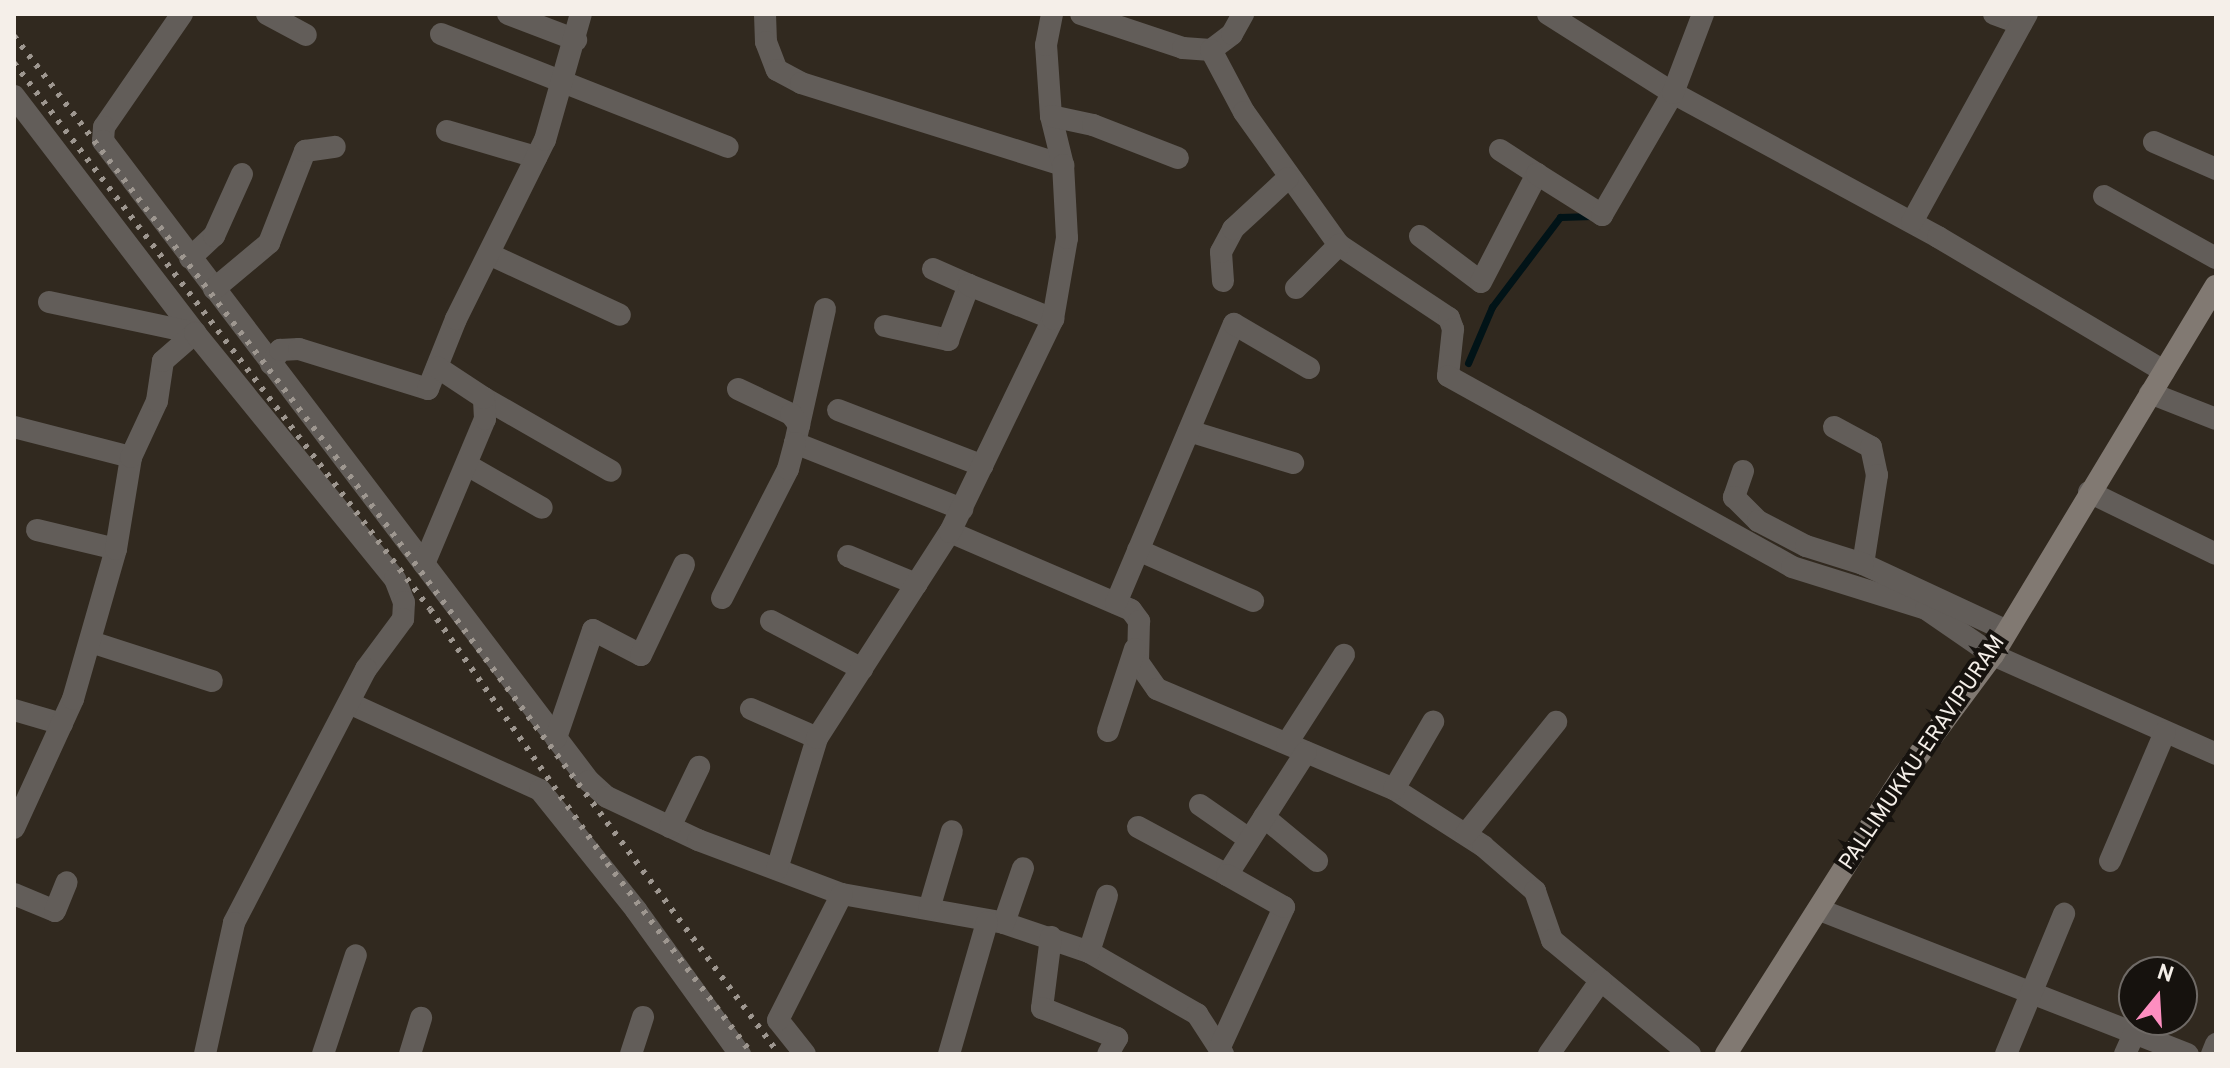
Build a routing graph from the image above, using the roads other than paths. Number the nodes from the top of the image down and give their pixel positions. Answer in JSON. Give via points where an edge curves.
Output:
{"nodes":[{"id":1,"x":182,"y":14,"type":"edge"},
{"id":2,"x":267,"y":14,"type":"edge"},
{"id":3,"x":508,"y":14,"type":"edge"},
{"id":4,"x":581,"y":14,"type":"edge"},
{"id":5,"x":765,"y":14,"type":"edge"},
{"id":6,"x":1052,"y":14,"type":"edge"},
{"id":7,"x":1081,"y":14,"type":"edge"},
{"id":8,"x":1243,"y":14,"type":"edge"},
{"id":9,"x":1548,"y":14,"type":"edge"},
{"id":10,"x":1703,"y":14,"type":"edge"},
{"id":11,"x":1994,"y":14,"type":"edge"},
{"id":12,"x":1124,"y":19,"type":"edge"},
{"id":13,"x":2024,"y":19,"type":"edge"},
{"id":14,"x":441,"y":34,"type":"dead end"},
{"id":15,"x":306,"y":35,"type":"dead end"},
{"id":16,"x":576,"y":40,"type":"junction"},
{"id":17,"x":1211,"y":50,"type":"junction"},
{"id":18,"x":563,"y":79,"type":"junction"},
{"id":19,"x":1673,"y":93,"type":"junction"},
{"id":20,"x":14,"y":96,"type":"edge"},
{"id":21,"x":1051,"y":116,"type":"junction"},
{"id":22,"x":447,"y":131,"type":"dead end"},
{"id":23,"x":2154,"y":142,"type":"dead end"},
{"id":24,"x":335,"y":147,"type":"dead end"},
{"id":25,"x":728,"y":147,"type":"dead end"},
{"id":26,"x":1500,"y":150,"type":"dead end"},
{"id":27,"x":536,"y":157,"type":"junction"},
{"id":28,"x":1178,"y":158,"type":"dead end"},
{"id":29,"x":1063,"y":165,"type":"junction"},
{"id":30,"x":2216,"y":169,"type":"edge"},
{"id":31,"x":242,"y":174,"type":"dead end"},
{"id":32,"x":1537,"y":174,"type":"junction"},
{"id":33,"x":1288,"y":178,"type":"junction"},
{"id":34,"x":2104,"y":196,"type":"dead end"},
{"id":35,"x":1912,"y":222,"type":"junction"},
{"id":36,"x":1420,"y":236,"type":"dead end"},
{"id":37,"x":1339,"y":245,"type":"junction"},
{"id":38,"x":491,"y":255,"type":"junction"},
{"id":39,"x":190,"y":258,"type":"junction"},
{"id":40,"x":2216,"y":258,"type":"edge"},
{"id":41,"x":933,"y":269,"type":"dead end"},
{"id":42,"x":1223,"y":281,"type":"dead end"},
{"id":43,"x":969,"y":285,"type":"junction"},
{"id":44,"x":2216,"y":286,"type":"edge"},
{"id":45,"x":1296,"y":288,"type":"dead end"},
{"id":46,"x":214,"y":289,"type":"junction"},
{"id":47,"x":49,"y":302,"type":"dead end"},
{"id":48,"x":825,"y":309,"type":"dead end"},
{"id":49,"x":620,"y":315,"type":"dead end"},
{"id":50,"x":1053,"y":319,"type":"junction"},
{"id":51,"x":885,"y":326,"type":"dead end"},
{"id":52,"x":195,"y":333,"type":"junction"},
{"id":53,"x":271,"y":364,"type":"junction"},
{"id":54,"x":437,"y":367,"type":"junction"},
{"id":55,"x":1309,"y":368,"type":"dead end"},
{"id":56,"x":2164,"y":371,"type":"junction"},
{"id":57,"x":738,"y":389,"type":"dead end"},
{"id":58,"x":2150,"y":393,"type":"junction"},
{"id":59,"x":484,"y":398,"type":"junction"},
{"id":60,"x":838,"y":410,"type":"dead end"},
{"id":61,"x":2216,"y":419,"type":"edge"},
{"id":62,"x":14,"y":427,"type":"edge"},
{"id":63,"x":1834,"y":427,"type":"dead end"},
{"id":64,"x":1189,"y":431,"type":"junction"},
{"id":65,"x":797,"y":434,"type":"junction"},
{"id":66,"x":131,"y":457,"type":"junction"},
{"id":67,"x":1293,"y":463,"type":"dead end"},
{"id":68,"x":467,"y":465,"type":"junction"},
{"id":69,"x":983,"y":466,"type":"junction"},
{"id":70,"x":611,"y":471,"type":"dead end"},
{"id":71,"x":1743,"y":471,"type":"dead end"},
{"id":72,"x":2089,"y":492,"type":"junction"},
{"id":73,"x":542,"y":508,"type":"dead end"},
{"id":74,"x":962,"y":509,"type":"junction"},
{"id":75,"x":37,"y":530,"type":"dead end"},
{"id":76,"x":950,"y":532,"type":"junction"},
{"id":77,"x":116,"y":549,"type":"junction"},
{"id":78,"x":1138,"y":550,"type":"junction"},
{"id":79,"x":2216,"y":554,"type":"edge"},
{"id":80,"x":848,"y":556,"type":"dead end"},
{"id":81,"x":424,"y":564,"type":"junction"},
{"id":82,"x":1863,"y":564,"type":"junction"},
{"id":83,"x":684,"y":565,"type":"dead end"},
{"id":84,"x":916,"y":584,"type":"junction"},
{"id":85,"x":722,"y":598,"type":"dead end"},
{"id":86,"x":1253,"y":601,"type":"dead end"},
{"id":87,"x":1116,"y":603,"type":"junction"},
{"id":88,"x":771,"y":621,"type":"dead end"},
{"id":89,"x":2005,"y":630,"type":"junction"},
{"id":90,"x":91,"y":642,"type":"junction"},
{"id":91,"x":1137,"y":644,"type":"junction"},
{"id":92,"x":1344,"y":655,"type":"dead end"},
{"id":93,"x":1993,"y":655,"type":"junction"},
{"id":94,"x":862,"y":669,"type":"junction"},
{"id":95,"x":212,"y":681,"type":"dead end"},
{"id":96,"x":349,"y":703,"type":"junction"},
{"id":97,"x":751,"y":709,"type":"dead end"},
{"id":98,"x":14,"y":710,"type":"edge"},
{"id":99,"x":1433,"y":722,"type":"dead end"},
{"id":100,"x":1556,"y":722,"type":"dead end"},
{"id":101,"x":62,"y":724,"type":"junction"},
{"id":102,"x":1108,"y":731,"type":"dead end"},
{"id":103,"x":2165,"y":732,"type":"junction"},
{"id":104,"x":556,"y":738,"type":"junction"},
{"id":105,"x":817,"y":738,"type":"junction"},
{"id":106,"x":1297,"y":748,"type":"junction"},
{"id":107,"x":2216,"y":754,"type":"edge"},
{"id":108,"x":699,"y":767,"type":"dead end"},
{"id":109,"x":1394,"y":789,"type":"junction"},
{"id":110,"x":1200,"y":805,"type":"dead end"},
{"id":111,"x":1264,"y":817,"type":"junction"},
{"id":112,"x":670,"y":827,"type":"junction"},
{"id":113,"x":1138,"y":827,"type":"dead end"},
{"id":114,"x":14,"y":828,"type":"edge"},
{"id":115,"x":952,"y":831,"type":"dead end"},
{"id":116,"x":1466,"y":834,"type":"junction"},
{"id":117,"x":1249,"y":839,"type":"junction"},
{"id":118,"x":1317,"y":861,"type":"dead end"},
{"id":119,"x":2110,"y":861,"type":"dead end"},
{"id":120,"x":1023,"y":868,"type":"dead end"},
{"id":121,"x":777,"y":869,"type":"junction"},
{"id":122,"x":1227,"y":875,"type":"junction"},
{"id":123,"x":67,"y":882,"type":"dead end"},
{"id":124,"x":14,"y":894,"type":"edge"},
{"id":125,"x":842,"y":894,"type":"junction"},
{"id":126,"x":1107,"y":896,"type":"dead end"},
{"id":127,"x":929,"y":909,"type":"junction"},
{"id":128,"x":1820,"y":910,"type":"junction"},
{"id":129,"x":2064,"y":914,"type":"dead end"},
{"id":130,"x":996,"y":923,"type":"junction"},
{"id":131,"x":1051,"y":937,"type":"junction"},
{"id":132,"x":1089,"y":952,"type":"junction"},
{"id":133,"x":356,"y":955,"type":"dead end"},
{"id":134,"x":1601,"y":980,"type":"junction"},
{"id":135,"x":2031,"y":994,"type":"junction"},
{"id":136,"x":643,"y":1017,"type":"dead end"},
{"id":137,"x":421,"y":1018,"type":"dead end"},
{"id":138,"x":2129,"y":1044,"type":"edge"},
{"id":139,"x":2216,"y":1044,"type":"edge"},
{"id":140,"x":1222,"y":1051,"type":"edge"},
{"id":141,"x":206,"y":1054,"type":"edge"},
{"id":142,"x":323,"y":1054,"type":"edge"},
{"id":143,"x":410,"y":1054,"type":"edge"},
{"id":144,"x":631,"y":1054,"type":"edge"},
{"id":145,"x":740,"y":1054,"type":"edge"},
{"id":146,"x":805,"y":1054,"type":"edge"},
{"id":147,"x":949,"y":1054,"type":"edge"},
{"id":148,"x":1108,"y":1054,"type":"edge"},
{"id":149,"x":1549,"y":1054,"type":"edge"},
{"id":150,"x":1690,"y":1054,"type":"edge"},
{"id":151,"x":1726,"y":1054,"type":"edge"},
{"id":152,"x":2006,"y":1054,"type":"edge"},
{"id":153,"x":2188,"y":1054,"type":"edge"},
{"id":154,"x":2212,"y":1054,"type":"edge"}],
"edges":[{"from":1,"to":39,"type":"street","via":[[104,127],[103,141]]},
{"from":2,"to":15,"type":"street"},
{"from":3,"to":16,"type":"street"},
{"from":4,"to":16,"type":"street"},
{"from":5,"to":29,"type":"street","via":[[766,42],[777,70],[801,83]]},
{"from":6,"to":21,"type":"street","via":[[1046,45]]},
{"from":7,"to":12,"type":"street"},
{"from":8,"to":17,"type":"street","via":[[1232,34]]},
{"from":9,"to":19,"type":"street"},
{"from":10,"to":19,"type":"street"},
{"from":11,"to":13,"type":"street"},
{"from":12,"to":17,"type":"street","via":[[1183,48]]},
{"from":13,"to":35,"type":"street"},
{"from":14,"to":18,"type":"street"},
{"from":16,"to":18,"type":"street"},
{"from":17,"to":33,"type":"street"},
{"from":18,"to":25,"type":"street"},
{"from":18,"to":27,"type":"street"},
{"from":19,"to":32,"type":"street","via":[[1602,215]]},
{"from":19,"to":35,"type":"street"},
{"from":20,"to":52,"type":"street"},
{"from":21,"to":28,"type":"street","via":[[1093,125]]},
{"from":21,"to":29,"type":"street"},
{"from":22,"to":27,"type":"street"},
{"from":23,"to":30,"type":"street"},
{"from":24,"to":46,"type":"street","via":[[305,151],[269,243]]},
{"from":26,"to":32,"type":"street"},
{"from":27,"to":38,"type":"street"},
{"from":29,"to":50,"type":"street","via":[[1067,238]]},
{"from":31,"to":39,"type":"street","via":[[214,236]]},
{"from":32,"to":36,"type":"street","via":[[1481,282]]},
{"from":33,"to":37,"type":"street"},
{"from":33,"to":42,"type":"street","via":[[1233,229],[1221,252]]},
{"from":34,"to":40,"type":"street"},
{"from":35,"to":56,"type":"street"},
{"from":37,"to":45,"type":"street"},
{"from":37,"to":93,"type":"street","via":[[1449,318],[1453,329],[1448,376],[1792,567],[1926,609]]},
{"from":38,"to":49,"type":"street"},
{"from":38,"to":54,"type":"street"},
{"from":39,"to":46,"type":"street"},
{"from":41,"to":43,"type":"street"},
{"from":43,"to":50,"type":"street"},
{"from":43,"to":51,"type":"street","via":[[948,340]]},
{"from":44,"to":56,"type":"main road","name":"PALLIMUKKU-ERAVIPURAM"},
{"from":46,"to":53,"type":"street"},
{"from":47,"to":52,"type":"street"},
{"from":48,"to":65,"type":"street"},
{"from":50,"to":69,"type":"street"},
{"from":52,"to":66,"type":"street","via":[[163,361],[157,401]]},
{"from":52,"to":96,"type":"street","via":[[395,579],[403,619],[386,636]]},
{"from":53,"to":54,"type":"street","via":[[280,350],[299,349],[428,389]]},
{"from":53,"to":81,"type":"street"},
{"from":54,"to":59,"type":"street"},
{"from":55,"to":64,"type":"street","via":[[1234,324]]},
{"from":56,"to":58,"type":"main road","name":"PALLIMUKKU-ERAVIPURAM"},
{"from":57,"to":65,"type":"street","via":[[791,414]]},
{"from":58,"to":61,"type":"street"},
{"from":58,"to":72,"type":"main road","name":"PALLIMUKKU-ERAVIPURAM"},
{"from":59,"to":68,"type":"street","via":[[485,419]]},
{"from":59,"to":70,"type":"street"},
{"from":60,"to":69,"type":"street"},
{"from":62,"to":66,"type":"street"},
{"from":63,"to":82,"type":"street","via":[[1871,447],[1877,475]]},
{"from":64,"to":67,"type":"street"},
{"from":64,"to":78,"type":"street"},
{"from":65,"to":74,"type":"street"},
{"from":65,"to":85,"type":"street","via":[[788,469]]},
{"from":66,"to":77,"type":"street"},
{"from":68,"to":73,"type":"street"},
{"from":68,"to":81,"type":"street"},
{"from":69,"to":74,"type":"street"},
{"from":71,"to":82,"type":"street","via":[[1734,497],[1758,521],[1806,546]]},
{"from":72,"to":79,"type":"street"},
{"from":72,"to":89,"type":"main road","name":"PALLIMUKKU-ERAVIPURAM"},
{"from":74,"to":76,"type":"street"},
{"from":75,"to":77,"type":"street"},
{"from":76,"to":84,"type":"street"},
{"from":76,"to":87,"type":"street"},
{"from":77,"to":90,"type":"street"},
{"from":78,"to":86,"type":"street"},
{"from":78,"to":87,"type":"street"},
{"from":80,"to":84,"type":"street"},
{"from":81,"to":104,"type":"street"},
{"from":82,"to":89,"type":"street"},
{"from":83,"to":104,"type":"street","via":[[641,655],[593,630]]},
{"from":84,"to":94,"type":"street"},
{"from":87,"to":91,"type":"street","via":[[1139,621]]},
{"from":88,"to":94,"type":"street"},
{"from":89,"to":93,"type":"main road","name":"PALLIMUKKU-ERAVIPURAM"},
{"from":90,"to":95,"type":"street"},
{"from":90,"to":101,"type":"street"},
{"from":91,"to":102,"type":"street"},
{"from":91,"to":106,"type":"street","via":[[1144,677],[1157,689]]},
{"from":92,"to":106,"type":"street"},
{"from":93,"to":103,"type":"street"},
{"from":93,"to":128,"type":"main road","name":"PALLIMUKKU-ERAVIPURAM","via":[[1900,780]]},
{"from":94,"to":105,"type":"street"},
{"from":96,"to":141,"type":"street","via":[[234,923]]},
{"from":96,"to":145,"type":"street","via":[[540,790],[636,910]]},
{"from":97,"to":105,"type":"street"},
{"from":98,"to":101,"type":"street"},
{"from":99,"to":109,"type":"street"},
{"from":100,"to":116,"type":"street"},
{"from":101,"to":114,"type":"street"},
{"from":103,"to":107,"type":"street"},
{"from":103,"to":119,"type":"street"},
{"from":104,"to":112,"type":"street","via":[[607,797]]},
{"from":105,"to":121,"type":"street"},
{"from":106,"to":109,"type":"street"},
{"from":106,"to":111,"type":"street"},
{"from":108,"to":112,"type":"street"},
{"from":109,"to":116,"type":"street"},
{"from":110,"to":117,"type":"street"},
{"from":111,"to":117,"type":"street"},
{"from":111,"to":118,"type":"street"},
{"from":112,"to":121,"type":"street"},
{"from":113,"to":122,"type":"street"},
{"from":115,"to":127,"type":"street"},
{"from":116,"to":134,"type":"street","via":[[1521,875],[1535,891],[1541,922],[1552,940]]},
{"from":117,"to":122,"type":"street"},
{"from":120,"to":130,"type":"street"},
{"from":121,"to":125,"type":"street"},
{"from":122,"to":140,"type":"street","via":[[1284,907]]},
{"from":123,"to":124,"type":"street","via":[[55,911]]},
{"from":125,"to":127,"type":"street"},
{"from":125,"to":146,"type":"street","via":[[778,1020]]},
{"from":126,"to":132,"type":"street"},
{"from":127,"to":130,"type":"street"},
{"from":128,"to":135,"type":"street"},
{"from":128,"to":151,"type":"main road","name":"PALLIMUKKU-ERAVIPURAM"},
{"from":129,"to":135,"type":"street"},
{"from":130,"to":131,"type":"street"},
{"from":130,"to":147,"type":"street"},
{"from":131,"to":132,"type":"street"},
{"from":131,"to":148,"type":"street","via":[[1042,1008],[1117,1038]]},
{"from":132,"to":140,"type":"street","via":[[1197,1014]]},
{"from":133,"to":142,"type":"street"},
{"from":134,"to":149,"type":"street"},
{"from":134,"to":150,"type":"street"},
{"from":135,"to":138,"type":"street"},
{"from":135,"to":152,"type":"street"},
{"from":136,"to":144,"type":"street"},
{"from":137,"to":143,"type":"street"},
{"from":138,"to":153,"type":"street"},
{"from":139,"to":154,"type":"street"}]}
